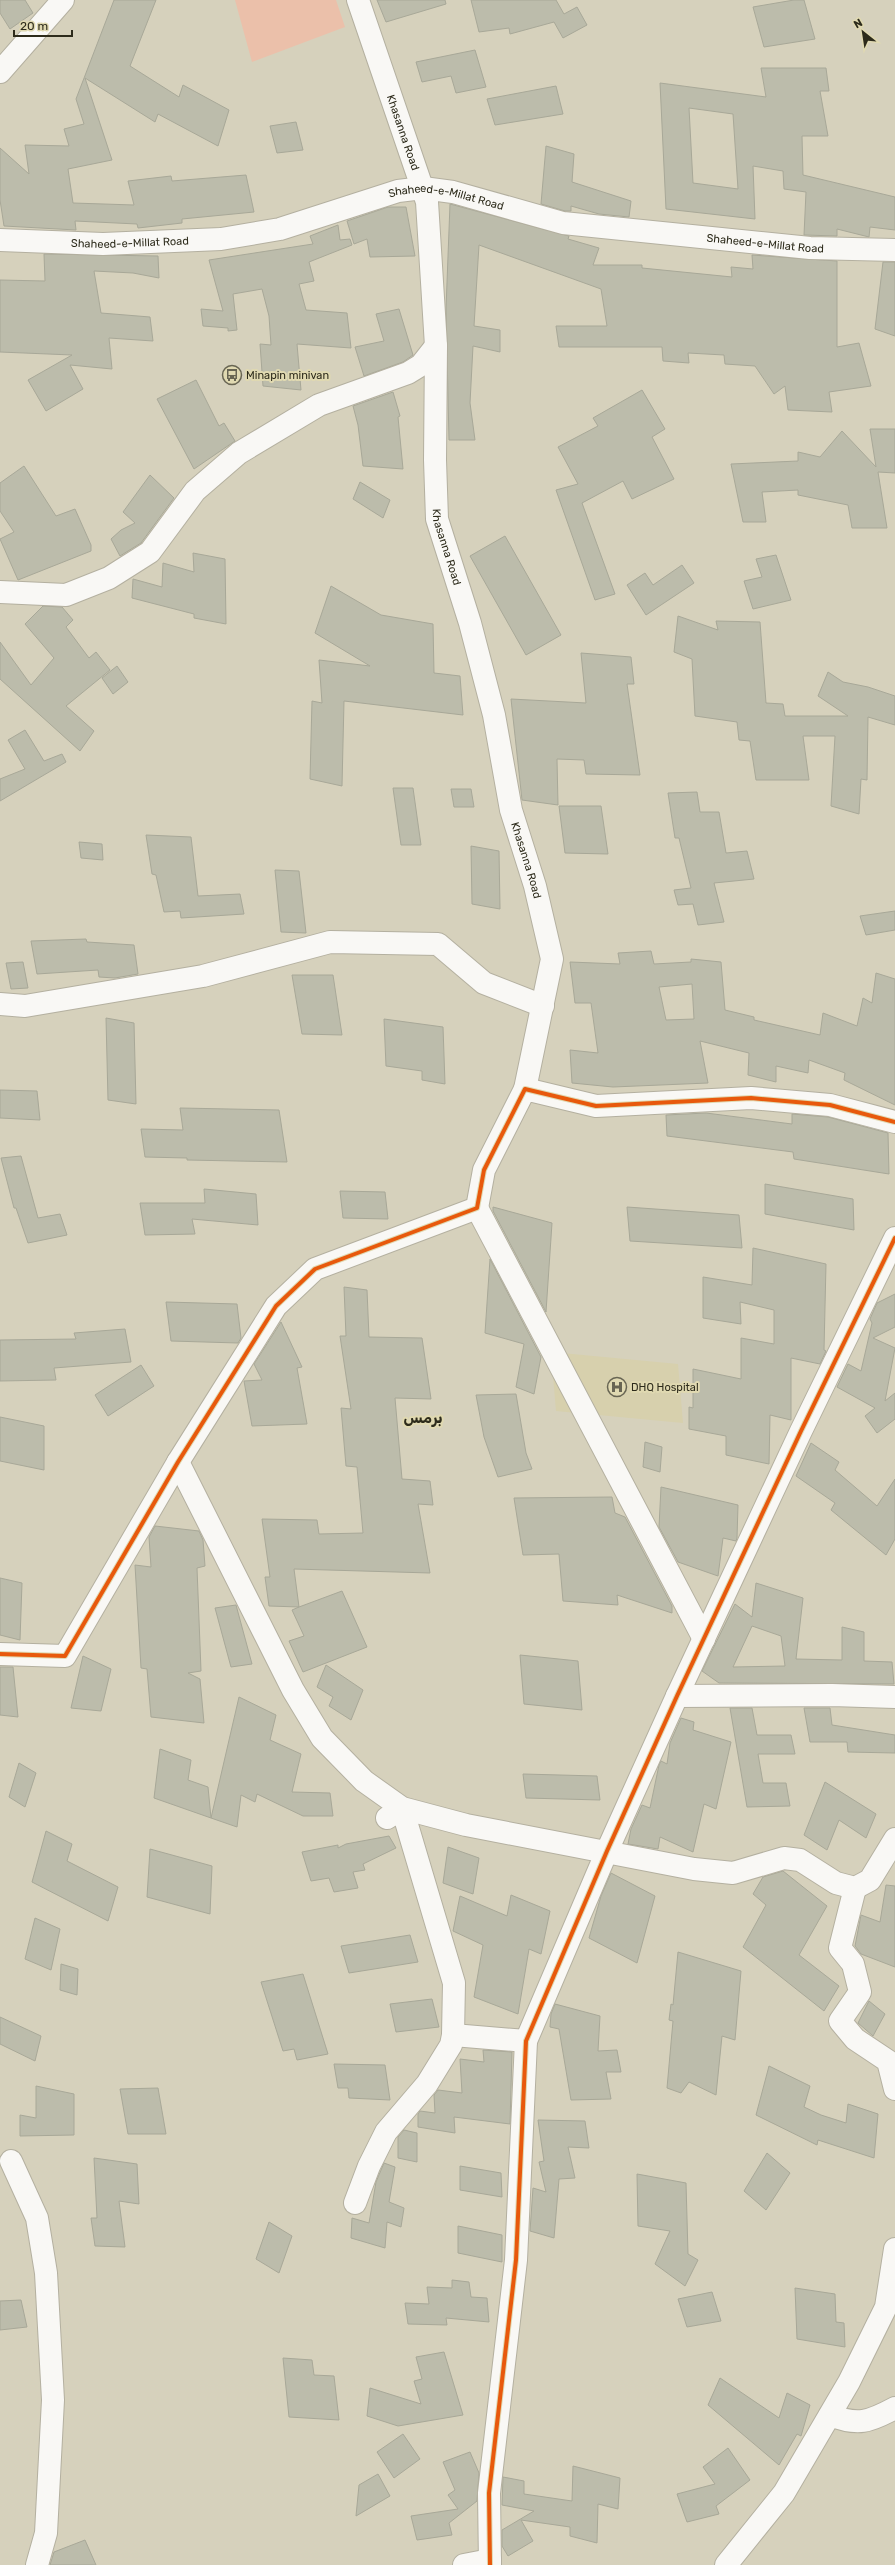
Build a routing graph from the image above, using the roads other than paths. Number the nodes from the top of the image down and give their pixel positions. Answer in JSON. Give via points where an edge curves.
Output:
{"nodes":[{"id":1,"x":63,"y":0,"type":"edge"},
{"id":2,"x":358,"y":0,"type":"edge"},
{"id":3,"x":0,"y":72,"type":"edge"},
{"id":4,"x":423,"y":188,"type":"junction"},
{"id":5,"x":0,"y":240,"type":"edge"},
{"id":6,"x":895,"y":250,"type":"edge"},
{"id":7,"x":436,"y":346,"type":"junction"},
{"id":8,"x":0,"y":592,"type":"edge"},
{"id":9,"x":0,"y":1004,"type":"edge"},
{"id":10,"x":542,"y":1006,"type":"junction"},
{"id":11,"x":525,"y":1089,"type":"junction"},
{"id":12,"x":895,"y":1122,"type":"edge"},
{"id":13,"x":477,"y":1208,"type":"junction"},
{"id":14,"x":895,"y":1238,"type":"edge"},
{"id":15,"x":178,"y":1462,"type":"junction"},
{"id":16,"x":704,"y":1639,"type":"junction"},
{"id":17,"x":0,"y":1654,"type":"edge"},
{"id":18,"x":677,"y":1696,"type":"junction"},
{"id":19,"x":895,"y":1697,"type":"edge"},
{"id":20,"x":395,"y":1813,"type":"junction"},
{"id":21,"x":895,"y":1839,"type":"edge"},
{"id":22,"x":607,"y":1851,"type":"junction"},
{"id":23,"x":855,"y":1888,"type":"junction"},
{"id":24,"x":453,"y":2035,"type":"junction"},
{"id":25,"x":526,"y":2041,"type":"junction"},
{"id":26,"x":895,"y":2088,"type":"edge"},
{"id":27,"x":10,"y":2161,"type":"dead end"},
{"id":28,"x":355,"y":2203,"type":"dead end"},
{"id":29,"x":895,"y":2249,"type":"edge"},
{"id":30,"x":895,"y":2408,"type":"edge"},
{"id":31,"x":830,"y":2415,"type":"junction"},
{"id":32,"x":490,"y":2562,"type":"edge"},
{"id":33,"x":36,"y":2565,"type":"edge"},
{"id":34,"x":464,"y":2565,"type":"edge"},
{"id":35,"x":726,"y":2565,"type":"edge"}],
"edges":[{"from":1,"to":3,"type":"street"},
{"from":2,"to":4,"type":"street","name":"Khasanna Road"},
{"from":4,"to":5,"type":"street","name":"Shaheed-e-Millat Road","via":[[398,191],[280,229],[221,239],[103,244]]},
{"from":4,"to":6,"type":"street","name":"Shaheed-e-Millat Road","via":[[453,192],[563,223],[810,248]]},
{"from":4,"to":7,"type":"street","name":"Khasanna Road","via":[[431,230]]},
{"from":7,"to":8,"type":"street","via":[[421,365],[408,373],[319,405],[239,453],[195,491],[150,552],[109,578],[66,595]]},
{"from":7,"to":10,"type":"street","name":"Khasanna Road","via":[[437,519],[494,715],[511,810],[535,886],[552,959]]},
{"from":9,"to":10,"type":"street","via":[[25,1006],[203,976],[330,942],[438,944],[484,983]]},
{"from":10,"to":11,"type":"street","name":"Khasanna Road"},
{"from":11,"to":12,"type":"street","via":[[596,1106],[751,1098],[830,1105]]},
{"from":11,"to":13,"type":"street","name":"Khasanna Road","via":[[484,1170]]},
{"from":13,"to":15,"type":"street","via":[[315,1269],[276,1306]]},
{"from":13,"to":16,"type":"street"},
{"from":14,"to":16,"type":"street"},
{"from":15,"to":17,"type":"street","via":[[65,1656]]},
{"from":15,"to":20,"type":"street","via":[[293,1690],[322,1738]]},
{"from":16,"to":18,"type":"street"},
{"from":18,"to":19,"type":"street"},
{"from":18,"to":22,"type":"street"},
{"from":20,"to":22,"type":"street"},
{"from":20,"to":24,"type":"street","via":[[454,1983]]},
{"from":21,"to":23,"type":"street","via":[[870,1880]]},
{"from":22,"to":23,"type":"street","via":[[733,1873],[784,1858],[800,1860],[836,1883]]},
{"from":22,"to":25,"type":"street"},
{"from":23,"to":26,"type":"street","via":[[840,1948],[853,1964],[860,1992],[840,2021],[855,2039],[888,2061]]},
{"from":24,"to":25,"type":"street"},
{"from":24,"to":28,"type":"street","via":[[451,2045],[427,2084],[386,2132]]},
{"from":25,"to":32,"type":"street","via":[[516,2260],[489,2493]]},
{"from":27,"to":33,"type":"street","via":[[37,2218],[46,2274],[52,2400],[46,2533]]},
{"from":29,"to":31,"type":"street","via":[[886,2307]]},
{"from":30,"to":31,"type":"street","via":[[871,2421],[847,2422]]},
{"from":31,"to":35,"type":"street","via":[[784,2493]]},
{"from":32,"to":34,"type":"street"}]}
